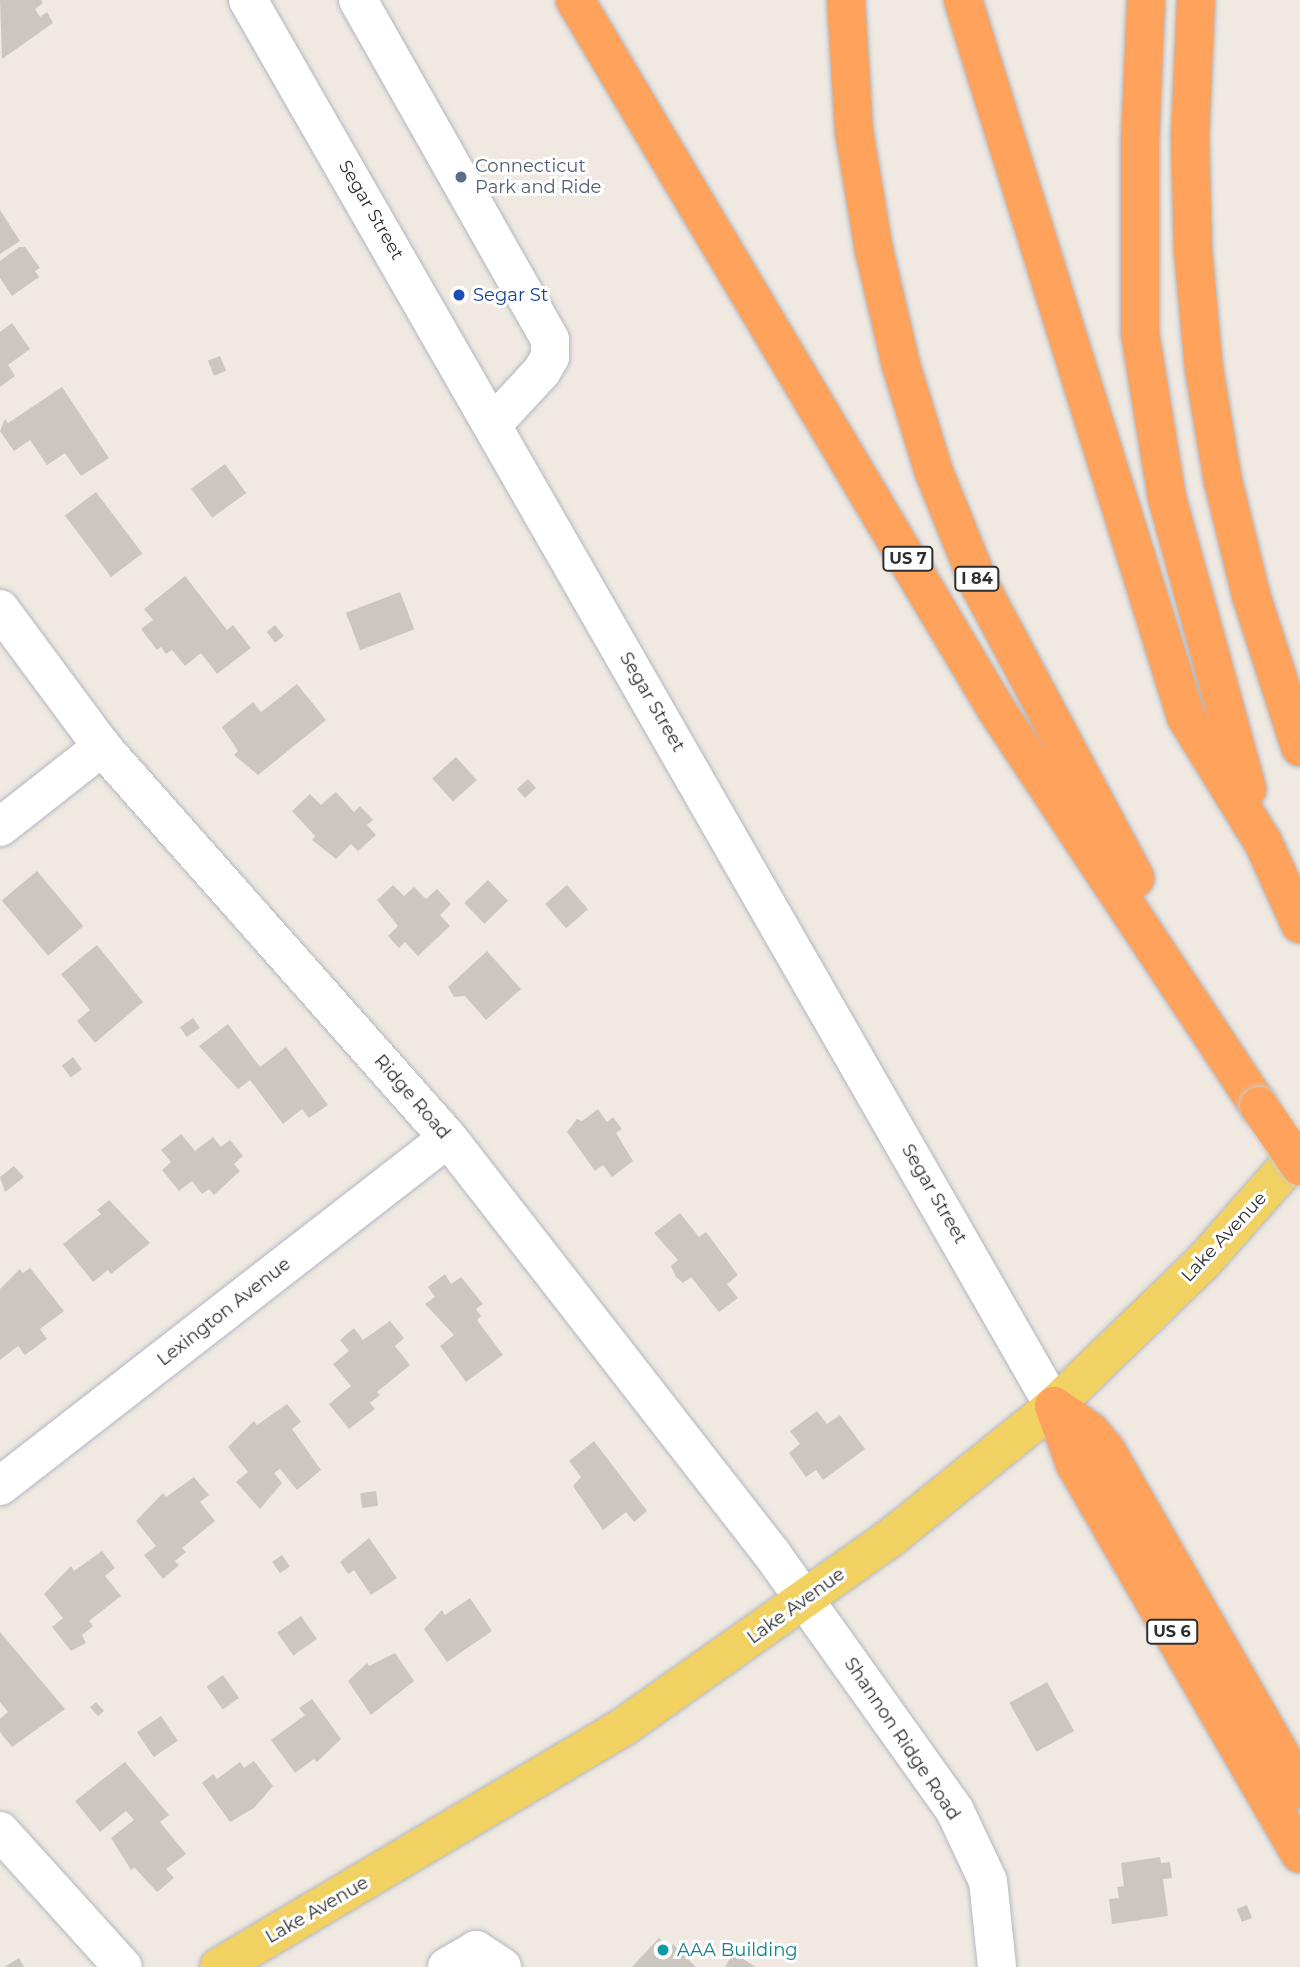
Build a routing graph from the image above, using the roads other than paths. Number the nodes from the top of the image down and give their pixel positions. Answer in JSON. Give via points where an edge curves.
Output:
{"nodes":[{"id":1,"x":248,"y":0,"type":"edge"},
{"id":2,"x":358,"y":0,"type":"edge"},
{"id":3,"x":575,"y":0,"type":"edge"},
{"id":4,"x":846,"y":0,"type":"edge"},
{"id":5,"x":963,"y":0,"type":"edge"},
{"id":6,"x":1146,"y":0,"type":"edge"},
{"id":7,"x":1196,"y":0,"type":"edge"},
{"id":8,"x":493,"y":424,"type":"junction"},
{"id":9,"x":0,"y":609,"type":"edge"},
{"id":10,"x":102,"y":747,"type":"junction"},
{"id":11,"x":1300,"y":747,"type":"edge"},
{"id":12,"x":0,"y":827,"type":"edge"},
{"id":13,"x":1263,"y":842,"type":"junction"},
{"id":14,"x":1300,"y":924,"type":"edge"},
{"id":15,"x":1259,"y":1106,"type":"junction"},
{"id":16,"x":448,"y":1138,"type":"junction"},
{"id":17,"x":1300,"y":1152,"type":"edge"},
{"id":18,"x":1300,"y":1167,"type":"edge"},
{"id":19,"x":1054,"y":1406,"type":"junction"},
{"id":20,"x":0,"y":1486,"type":"edge"},
{"id":21,"x":806,"y":1600,"type":"junction"},
{"id":22,"x":1300,"y":1789,"type":"edge"},
{"id":23,"x":0,"y":1831,"type":"edge"},
{"id":24,"x":1300,"y":1854,"type":"edge"},
{"id":25,"x":123,"y":1967,"type":"edge"},
{"id":26,"x":219,"y":1967,"type":"edge"},
{"id":27,"x":447,"y":1967,"type":"edge"},
{"id":28,"x":502,"y":1967,"type":"edge"},
{"id":29,"x":997,"y":1967,"type":"edge"}],
"edges":[{"from":1,"to":8,"type":"street","name":"Segar Street"},
{"from":2,"to":8,"type":"street","via":[[550,340],[550,357],[542,371]]},
{"from":3,"to":15,"type":"highway","number":"US 7","via":[[996,709]]},
{"from":4,"to":15,"type":"highway","number":"I 84","via":[[854,131],[874,250],[901,365],[934,472],[980,586],[1031,688]]},
{"from":5,"to":13,"type":"highway","via":[[1186,717]]},
{"from":6,"to":13,"type":"highway","via":[[1139,143],[1140,333],[1167,498]]},
{"from":7,"to":11,"type":"highway","via":[[1189,135],[1204,369],[1223,481],[1251,595]]},
{"from":8,"to":19,"type":"street","name":"Segar Street"},
{"from":9,"to":10,"type":"street","name":"Ridge Road"},
{"from":10,"to":12,"type":"street"},
{"from":10,"to":16,"type":"street","name":"Ridge Road"},
{"from":13,"to":14,"type":"highway"},
{"from":15,"to":18,"type":"highway","number":"I 84","bridge":true},
{"from":16,"to":20,"type":"street","name":"Lexington Avenue"},
{"from":16,"to":21,"type":"street","name":"Ridge Road"},
{"from":17,"to":19,"type":"main road","name":"Lake Avenue","via":[[1203,1262]]},
{"from":19,"to":21,"type":"main road","name":"Lake Avenue"},
{"from":19,"to":22,"type":"highway","via":[[1090,1431],[1106,1450]]},
{"from":19,"to":24,"type":"highway","number":"US 6","via":[[1075,1464]]},
{"from":21,"to":26,"type":"main road","name":"Lake Avenue","via":[[535,1782]]},
{"from":21,"to":29,"type":"street","name":"Shannon Ridge Road","via":[[955,1811],[988,1881]]},
{"from":23,"to":25,"type":"street"},
{"from":27,"to":28,"type":"street","via":[[476,1950]]}]}
